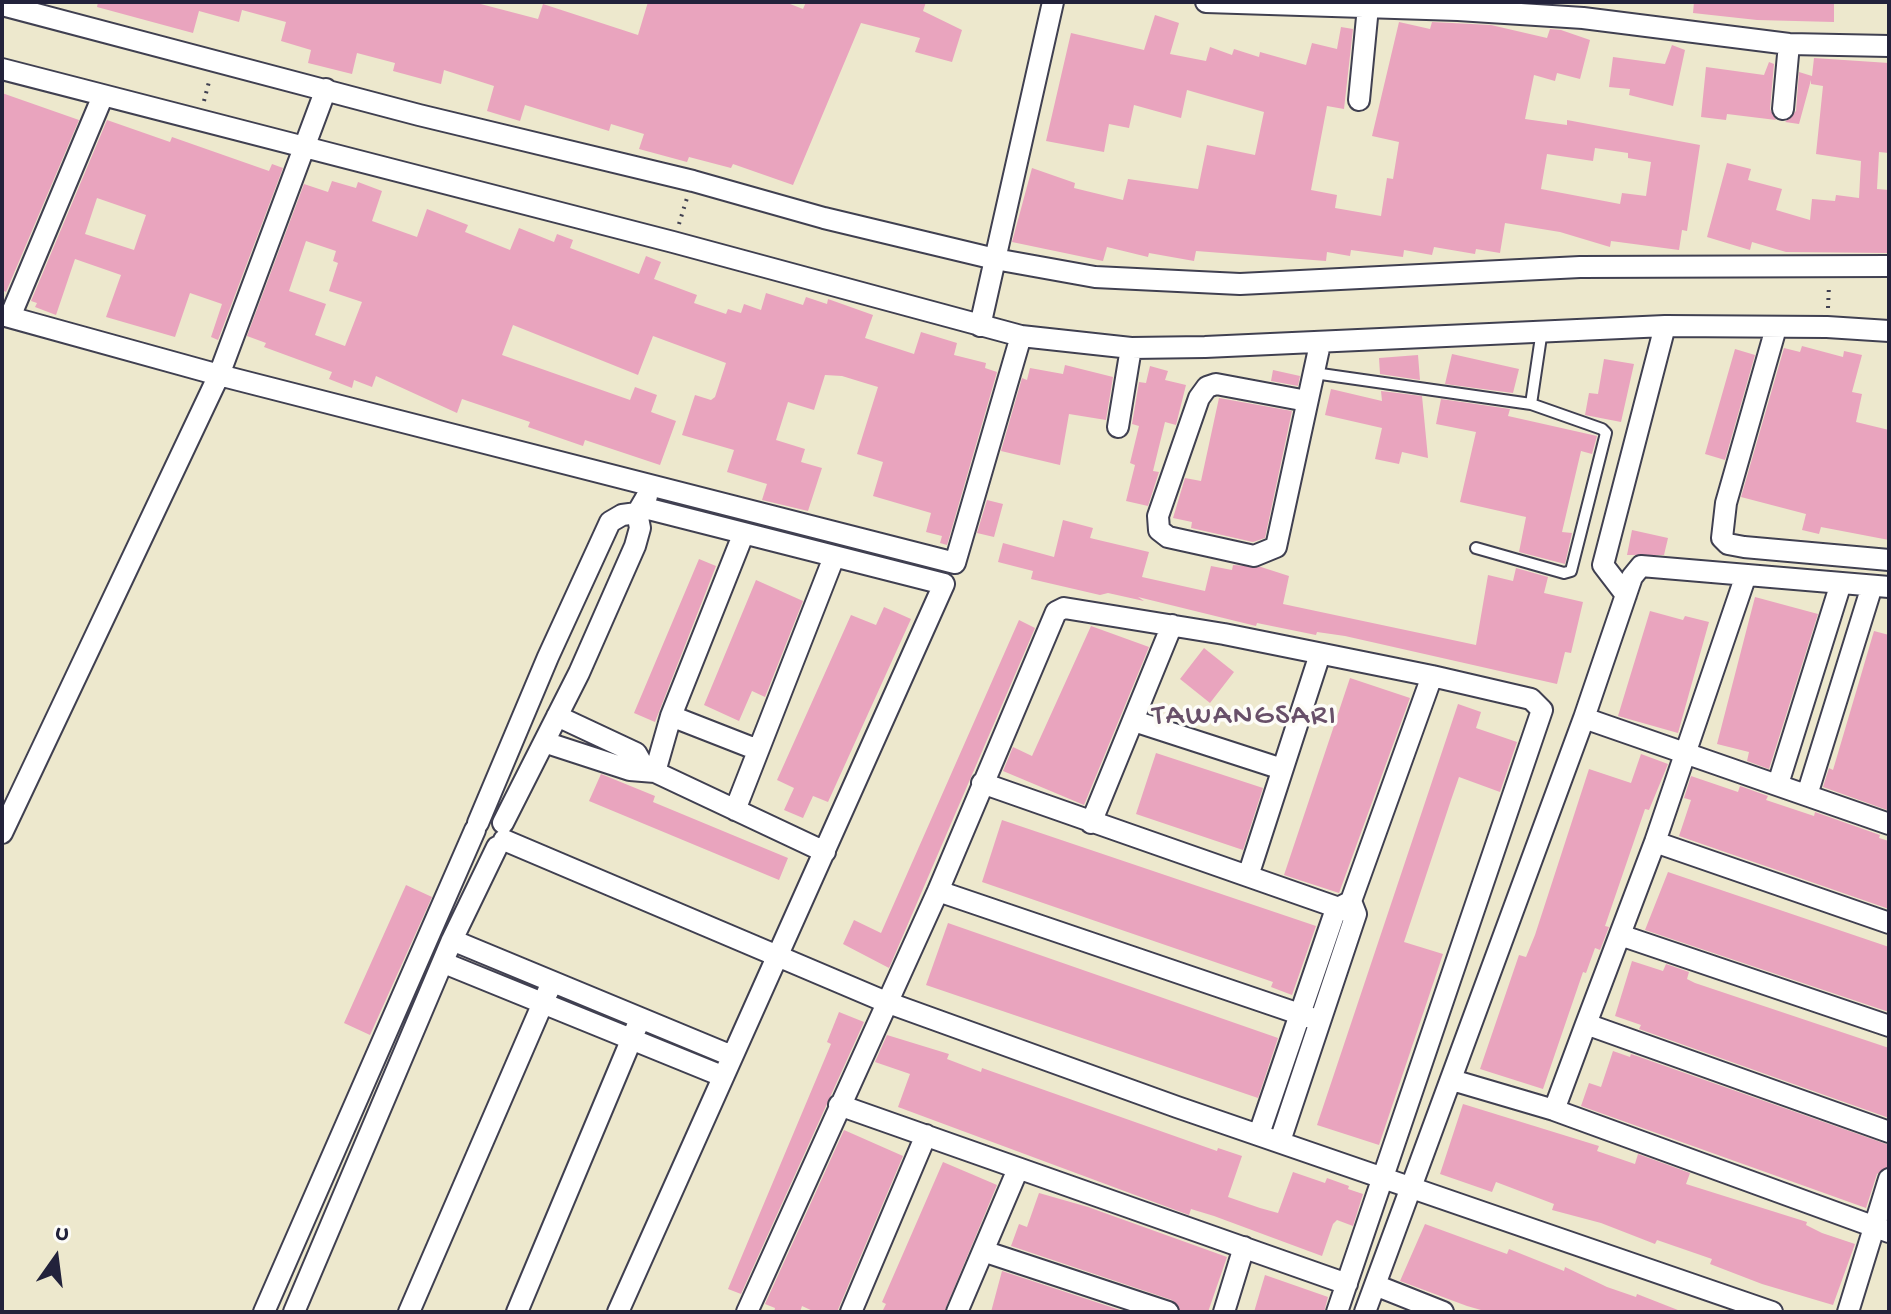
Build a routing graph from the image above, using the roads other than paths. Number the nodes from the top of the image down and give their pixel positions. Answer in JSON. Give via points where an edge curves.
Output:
{"nodes":[{"id":1,"x":1053,"y":2,"type":"edge"},
{"id":2,"x":1206,"y":2,"type":"edge"},
{"id":3,"x":2,"y":5,"type":"edge"},
{"id":4,"x":1368,"y":7,"type":"junction"},
{"id":5,"x":1789,"y":44,"type":"junction"},
{"id":6,"x":1889,"y":46,"type":"edge"},
{"id":7,"x":2,"y":69,"type":"edge"},
{"id":8,"x":324,"y":93,"type":"junction"},
{"id":9,"x":102,"y":98,"type":"junction"},
{"id":10,"x":1359,"y":100,"type":"dead end"},
{"id":11,"x":1783,"y":109,"type":"dead end"},
{"id":12,"x":306,"y":144,"type":"junction"},
{"id":13,"x":994,"y":264,"type":"junction"},
{"id":14,"x":1889,"y":266,"type":"edge"},
{"id":15,"x":6,"y":316,"type":"edge"},
{"id":16,"x":981,"y":320,"type":"junction"},
{"id":17,"x":1665,"y":326,"type":"junction"},
{"id":18,"x":1776,"y":328,"type":"junction"},
{"id":19,"x":1542,"y":330,"type":"junction"},
{"id":20,"x":1889,"y":331,"type":"edge"},
{"id":21,"x":1021,"y":336,"type":"junction"},
{"id":22,"x":1320,"y":344,"type":"junction"},
{"id":23,"x":1131,"y":348,"type":"junction"},
{"id":24,"x":1314,"y":373,"type":"junction"},
{"id":25,"x":219,"y":375,"type":"junction"},
{"id":26,"x":1307,"y":401,"type":"junction"},
{"id":27,"x":1531,"y":404,"type":"junction"},
{"id":28,"x":1118,"y":427,"type":"dead end"},
{"id":29,"x":652,"y":486,"type":"junction"},
{"id":30,"x":639,"y":510,"type":"junction"},
{"id":31,"x":743,"y":535,"type":"junction"},
{"id":32,"x":1476,"y":548,"type":"dead end"},
{"id":33,"x":834,"y":557,"type":"junction"},
{"id":34,"x":1889,"y":560,"type":"edge"},
{"id":35,"x":1746,"y":575,"type":"junction"},
{"id":36,"x":1615,"y":583,"type":"junction"},
{"id":37,"x":1841,"y":583,"type":"junction"},
{"id":38,"x":1881,"y":586,"type":"edge"},
{"id":39,"x":1172,"y":625,"type":"junction"},
{"id":40,"x":1320,"y":654,"type":"junction"},
{"id":41,"x":548,"y":657,"type":"junction"},
{"id":42,"x":579,"y":673,"type":"junction"},
{"id":43,"x":1432,"y":676,"type":"junction"},
{"id":44,"x":557,"y":716,"type":"junction"},
{"id":45,"x":671,"y":716,"type":"junction"},
{"id":46,"x":1584,"y":718,"type":"junction"},
{"id":47,"x":1134,"y":721,"type":"junction"},
{"id":48,"x":544,"y":742,"type":"junction"},
{"id":49,"x":758,"y":750,"type":"junction"},
{"id":50,"x":1685,"y":752,"type":"junction"},
{"id":51,"x":1282,"y":769,"type":"junction"},
{"id":52,"x":650,"y":771,"type":"junction"},
{"id":53,"x":982,"y":783,"type":"junction"},
{"id":54,"x":1778,"y":784,"type":"junction"},
{"id":55,"x":1807,"y":795,"type":"junction"},
{"id":56,"x":735,"y":810,"type":"junction"},
{"id":57,"x":1091,"y":823,"type":"junction"},
{"id":58,"x":1889,"y":824,"type":"edge"},
{"id":59,"x":476,"y":826,"type":"junction"},
{"id":60,"x":2,"y":833,"type":"edge"},
{"id":61,"x":502,"y":837,"type":"junction"},
{"id":62,"x":1655,"y":842,"type":"junction"},
{"id":63,"x":825,"y":852,"type":"junction"},
{"id":64,"x":1248,"y":876,"type":"junction"},
{"id":65,"x":938,"y":891,"type":"junction"},
{"id":66,"x":1348,"y":908,"type":"junction"},
{"id":67,"x":1889,"y":923,"type":"edge"},
{"id":68,"x":1620,"y":935,"type":"junction"},
{"id":69,"x":452,"y":940,"type":"junction"},
{"id":70,"x":778,"y":957,"type":"junction"},
{"id":71,"x":444,"y":963,"type":"junction"},
{"id":72,"x":552,"y":982,"type":"junction"},
{"id":73,"x":886,"y":1002,"type":"junction"},
{"id":74,"x":543,"y":1004,"type":"junction"},
{"id":75,"x":1310,"y":1018,"type":"junction"},
{"id":76,"x":640,"y":1019,"type":"junction"},
{"id":77,"x":1586,"y":1024,"type":"junction"},
{"id":78,"x":1889,"y":1026,"type":"edge"},
{"id":79,"x":633,"y":1040,"type":"junction"},
{"id":80,"x":732,"y":1056,"type":"junction"},
{"id":81,"x":367,"y":1073,"type":"junction"},
{"id":82,"x":722,"y":1076,"type":"junction"},
{"id":83,"x":1452,"y":1080,"type":"junction"},
{"id":84,"x":393,"y":1083,"type":"junction"},
{"id":85,"x":839,"y":1105,"type":"junction"},
{"id":86,"x":1554,"y":1110,"type":"junction"},
{"id":87,"x":1889,"y":1132,"type":"edge"},
{"id":88,"x":1259,"y":1134,"type":"junction"},
{"id":89,"x":926,"y":1135,"type":"junction"},
{"id":90,"x":1280,"y":1141,"type":"junction"},
{"id":91,"x":1018,"y":1169,"type":"junction"},
{"id":92,"x":1383,"y":1177,"type":"junction"},
{"id":93,"x":1889,"y":1179,"type":"edge"},
{"id":94,"x":1411,"y":1187,"type":"junction"},
{"id":95,"x":1881,"y":1230,"type":"edge"},
{"id":96,"x":1244,"y":1247,"type":"junction"},
{"id":97,"x":983,"y":1251,"type":"junction"},
{"id":98,"x":1347,"y":1284,"type":"junction"},
{"id":99,"x":1375,"y":1285,"type":"junction"},
{"id":100,"x":267,"y":1306,"type":"edge"},
{"id":101,"x":294,"y":1312,"type":"edge"},
{"id":102,"x":409,"y":1312,"type":"edge"},
{"id":103,"x":517,"y":1312,"type":"edge"},
{"id":104,"x":618,"y":1312,"type":"edge"},
{"id":105,"x":747,"y":1312,"type":"edge"},
{"id":106,"x":851,"y":1312,"type":"edge"},
{"id":107,"x":957,"y":1312,"type":"edge"},
{"id":108,"x":1168,"y":1312,"type":"edge"},
{"id":109,"x":1224,"y":1312,"type":"edge"},
{"id":110,"x":1337,"y":1312,"type":"edge"},
{"id":111,"x":1365,"y":1312,"type":"edge"},
{"id":112,"x":1443,"y":1312,"type":"edge"},
{"id":113,"x":1772,"y":1312,"type":"edge"},
{"id":114,"x":1848,"y":1312,"type":"edge"}],
"edges":[{"from":1,"to":13,"type":"street"},
{"from":2,"to":4,"type":"street"},
{"from":3,"to":8,"type":"street"},
{"from":4,"to":5,"type":"street","via":[[1612,20]]},
{"from":4,"to":10,"type":"street"},
{"from":5,"to":6,"type":"street"},
{"from":5,"to":11,"type":"street"},
{"from":7,"to":9,"type":"street"},
{"from":8,"to":12,"type":"street"},
{"from":8,"to":13,"type":"street"},
{"from":9,"to":12,"type":"street"},
{"from":9,"to":15,"type":"street"},
{"from":12,"to":16,"type":"street"},
{"from":12,"to":25,"type":"street"},
{"from":13,"to":14,"type":"street","via":[[1095,277],[1240,284],[1595,266]]},
{"from":13,"to":16,"type":"street"},
{"from":15,"to":25,"type":"street"},
{"from":16,"to":21,"type":"street"},
{"from":17,"to":18,"type":"street"},
{"from":17,"to":19,"type":"street"},
{"from":17,"to":36,"type":"street","via":[[1606,549]]},
{"from":18,"to":20,"type":"street"},
{"from":18,"to":34,"type":"street","via":[[1726,503],[1722,538],[1744,547]]},
{"from":19,"to":22,"type":"street"},
{"from":19,"to":27,"type":"lane"},
{"from":21,"to":23,"type":"street"},
{"from":21,"to":29,"type":"street","via":[[955,563]]},
{"from":22,"to":23,"type":"street"},
{"from":22,"to":24,"type":"street"},
{"from":23,"to":28,"type":"street"},
{"from":24,"to":26,"type":"street"},
{"from":24,"to":27,"type":"lane"},
{"from":25,"to":29,"type":"street"},
{"from":25,"to":60,"type":"street"},
{"from":26,"to":26,"type":"street","via":[[1276,547],[1254,556],[1168,537],[1159,530],[1158,516],[1207,387],[1216,384]]},
{"from":27,"to":32,"type":"lane","via":[[1606,433],[1571,571]]},
{"from":29,"to":30,"type":"street"},
{"from":30,"to":31,"type":"street"},
{"from":30,"to":41,"type":"street","via":[[610,522]]},
{"from":30,"to":42,"type":"street","via":[[635,546]]},
{"from":31,"to":33,"type":"street"},
{"from":31,"to":45,"type":"street"},
{"from":33,"to":49,"type":"street"},
{"from":33,"to":63,"type":"street","via":[[944,584]]},
{"from":35,"to":36,"type":"street","via":[[1641,566]]},
{"from":35,"to":37,"type":"street"},
{"from":35,"to":50,"type":"street"},
{"from":36,"to":46,"type":"street"},
{"from":37,"to":38,"type":"street"},
{"from":37,"to":54,"type":"street"},
{"from":38,"to":55,"type":"street"},
{"from":39,"to":40,"type":"street"},
{"from":39,"to":47,"type":"street"},
{"from":39,"to":53,"type":"street","via":[[1059,610]]},
{"from":40,"to":43,"type":"street"},
{"from":40,"to":51,"type":"street"},
{"from":41,"to":42,"type":"street"},
{"from":41,"to":59,"type":"street"},
{"from":42,"to":44,"type":"street"},
{"from":43,"to":66,"type":"street"},
{"from":43,"to":92,"type":"street","via":[[1531,699],[1543,715]]},
{"from":44,"to":48,"type":"street"},
{"from":44,"to":52,"type":"street","via":[[636,753]]},
{"from":45,"to":49,"type":"street"},
{"from":45,"to":52,"type":"street"},
{"from":46,"to":50,"type":"street"},
{"from":46,"to":83,"type":"street"},
{"from":47,"to":51,"type":"street"},
{"from":47,"to":57,"type":"street"},
{"from":48,"to":52,"type":"street","via":[[630,770]]},
{"from":48,"to":61,"type":"street"},
{"from":49,"to":56,"type":"street"},
{"from":50,"to":54,"type":"street"},
{"from":50,"to":62,"type":"street"},
{"from":51,"to":64,"type":"street"},
{"from":52,"to":56,"type":"street"},
{"from":53,"to":57,"type":"street"},
{"from":53,"to":65,"type":"street"},
{"from":54,"to":55,"type":"street"},
{"from":55,"to":58,"type":"street"},
{"from":56,"to":63,"type":"street"},
{"from":57,"to":64,"type":"street"},
{"from":59,"to":61,"type":"street","via":[[495,817]]},
{"from":59,"to":81,"type":"street"},
{"from":61,"to":69,"type":"street"},
{"from":61,"to":70,"type":"street"},
{"from":62,"to":67,"type":"street"},
{"from":62,"to":68,"type":"street"},
{"from":63,"to":70,"type":"street"},
{"from":64,"to":66,"type":"street"},
{"from":65,"to":73,"type":"street"},
{"from":65,"to":75,"type":"street"},
{"from":66,"to":75,"type":"street"},
{"from":68,"to":77,"type":"street"},
{"from":68,"to":78,"type":"street"},
{"from":69,"to":71,"type":"street"},
{"from":69,"to":72,"type":"street"},
{"from":70,"to":73,"type":"street"},
{"from":70,"to":80,"type":"street"},
{"from":71,"to":74,"type":"street"},
{"from":71,"to":84,"type":"street"},
{"from":72,"to":74,"type":"street"},
{"from":72,"to":76,"type":"street"},
{"from":73,"to":85,"type":"street"},
{"from":73,"to":88,"type":"street"},
{"from":74,"to":79,"type":"street"},
{"from":74,"to":102,"type":"street"},
{"from":75,"to":88,"type":"street"},
{"from":75,"to":90,"type":"street"},
{"from":76,"to":79,"type":"street"},
{"from":76,"to":80,"type":"street"},
{"from":77,"to":86,"type":"street"},
{"from":77,"to":87,"type":"street"},
{"from":79,"to":82,"type":"street"},
{"from":79,"to":103,"type":"street"},
{"from":80,"to":82,"type":"street"},
{"from":81,"to":84,"type":"street"},
{"from":81,"to":100,"type":"street"},
{"from":82,"to":104,"type":"street"},
{"from":83,"to":86,"type":"street"},
{"from":83,"to":94,"type":"street"},
{"from":84,"to":101,"type":"street"},
{"from":85,"to":89,"type":"street"},
{"from":85,"to":105,"type":"street"},
{"from":86,"to":95,"type":"street"},
{"from":88,"to":90,"type":"street"},
{"from":89,"to":91,"type":"street"},
{"from":89,"to":106,"type":"street"},
{"from":90,"to":92,"type":"street"},
{"from":91,"to":96,"type":"street"},
{"from":91,"to":97,"type":"street"},
{"from":92,"to":94,"type":"street"},
{"from":92,"to":98,"type":"street"},
{"from":93,"to":95,"type":"street"},
{"from":94,"to":99,"type":"street"},
{"from":94,"to":113,"type":"street"},
{"from":95,"to":114,"type":"street"},
{"from":96,"to":98,"type":"street"},
{"from":96,"to":109,"type":"street"},
{"from":97,"to":107,"type":"street"},
{"from":97,"to":108,"type":"street"},
{"from":98,"to":110,"type":"street"},
{"from":99,"to":111,"type":"street"},
{"from":99,"to":112,"type":"street"},
{"from":100,"to":101,"type":"street"}]}
